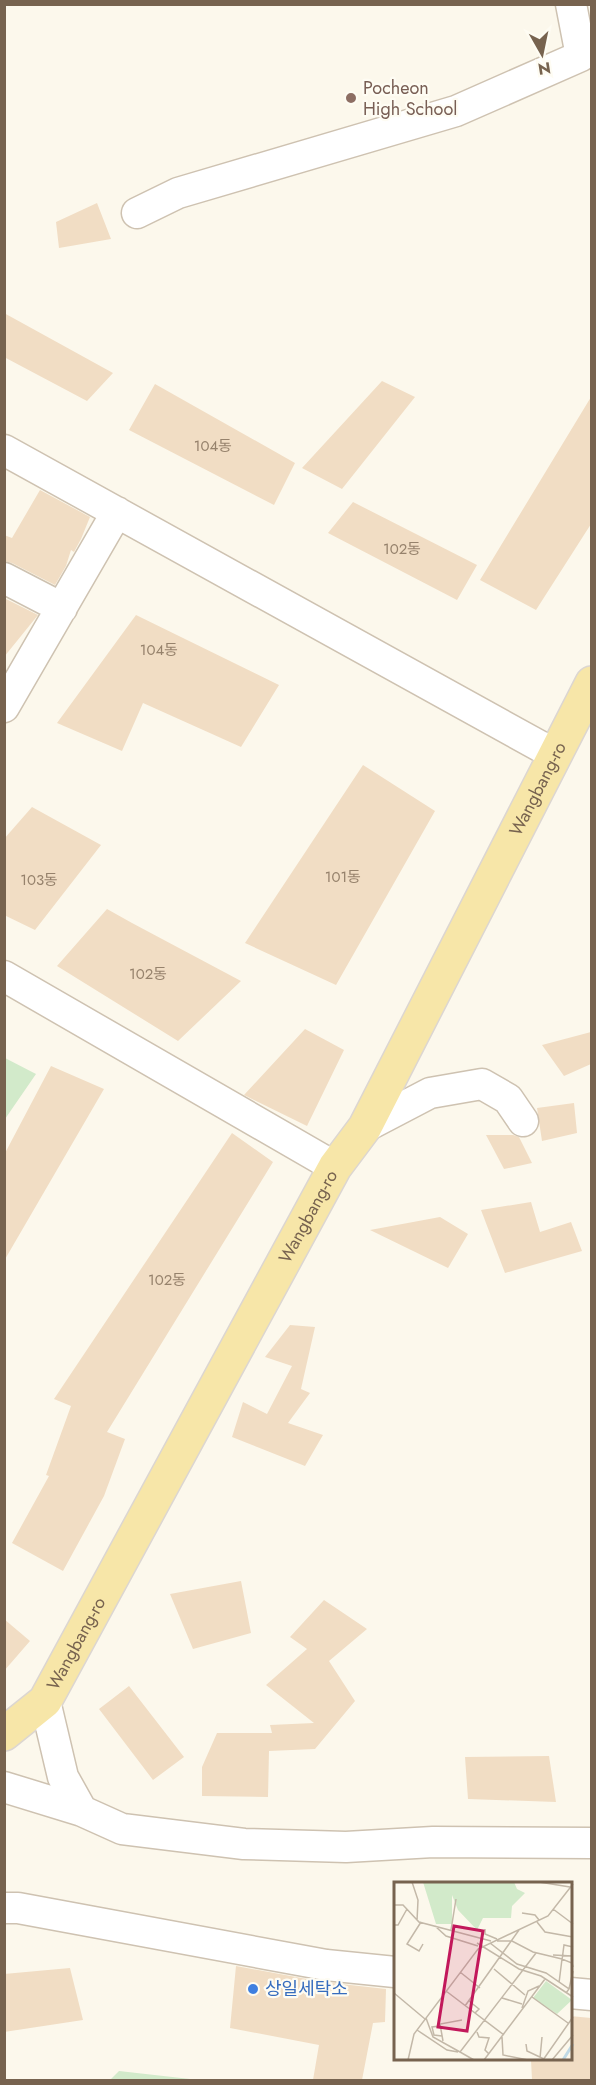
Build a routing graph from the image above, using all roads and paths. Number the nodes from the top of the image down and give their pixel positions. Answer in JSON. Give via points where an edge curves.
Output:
{"nodes":[{"id":1,"x":579,"y":15,"type":"edge"},
{"id":2,"x":136,"y":213,"type":"dead end"},
{"id":3,"x":4,"y":450,"type":"edge"},
{"id":4,"x":117,"y":512,"type":"junction"},
{"id":5,"x":4,"y":578,"type":"edge"},
{"id":6,"x":62,"y":608,"type":"junction"},
{"id":7,"x":591,"y":684,"type":"edge"},
{"id":8,"x":4,"y":707,"type":"edge"},
{"id":9,"x":554,"y":754,"type":"junction"},
{"id":10,"x":4,"y":976,"type":"edge"},
{"id":11,"x":523,"y":1120,"type":"dead end"},
{"id":12,"x":365,"y":1127,"type":"junction"},
{"id":13,"x":335,"y":1167,"type":"junction"},
{"id":14,"x":45,"y":1701,"type":"junction"},
{"id":15,"x":4,"y":1734,"type":"edge"},
{"id":16,"x":4,"y":1787,"type":"edge"},
{"id":17,"x":82,"y":1810,"type":"junction"},
{"id":18,"x":591,"y":1843,"type":"edge"},
{"id":19,"x":4,"y":1908,"type":"edge"},
{"id":20,"x":394,"y":1972,"type":"edge"},
{"id":21,"x":572,"y":1993,"type":"edge"},
{"id":22,"x":591,"y":1995,"type":"edge"}],
"edges":[{"from":1,"to":2,"type":"street","via":[[581,56],[456,111],[178,193]]},
{"from":3,"to":4,"type":"street"},
{"from":4,"to":6,"type":"street"},
{"from":4,"to":9,"type":"street"},
{"from":5,"to":6,"type":"street"},
{"from":6,"to":8,"type":"street"},
{"from":7,"to":9,"type":"main road","name":"Wangbang-ro"},
{"from":9,"to":12,"type":"main road","name":"Wangbang-ro"},
{"from":10,"to":13,"type":"street"},
{"from":11,"to":12,"type":"street","via":[[508,1099],[482,1084],[430,1093]]},
{"from":12,"to":13,"type":"main road","name":"Wangbang-ro"},
{"from":13,"to":14,"type":"main road","name":"Wangbang-ro"},
{"from":14,"to":15,"type":"main road","name":"Wangbang-ro"},
{"from":14,"to":17,"type":"street","via":[[63,1777]]},
{"from":16,"to":17,"type":"street"},
{"from":17,"to":18,"type":"street","via":[[122,1829],[244,1844],[346,1847],[433,1842]]},
{"from":19,"to":20,"type":"street","via":[[326,1965]]},
{"from":21,"to":22,"type":"street"}]}
